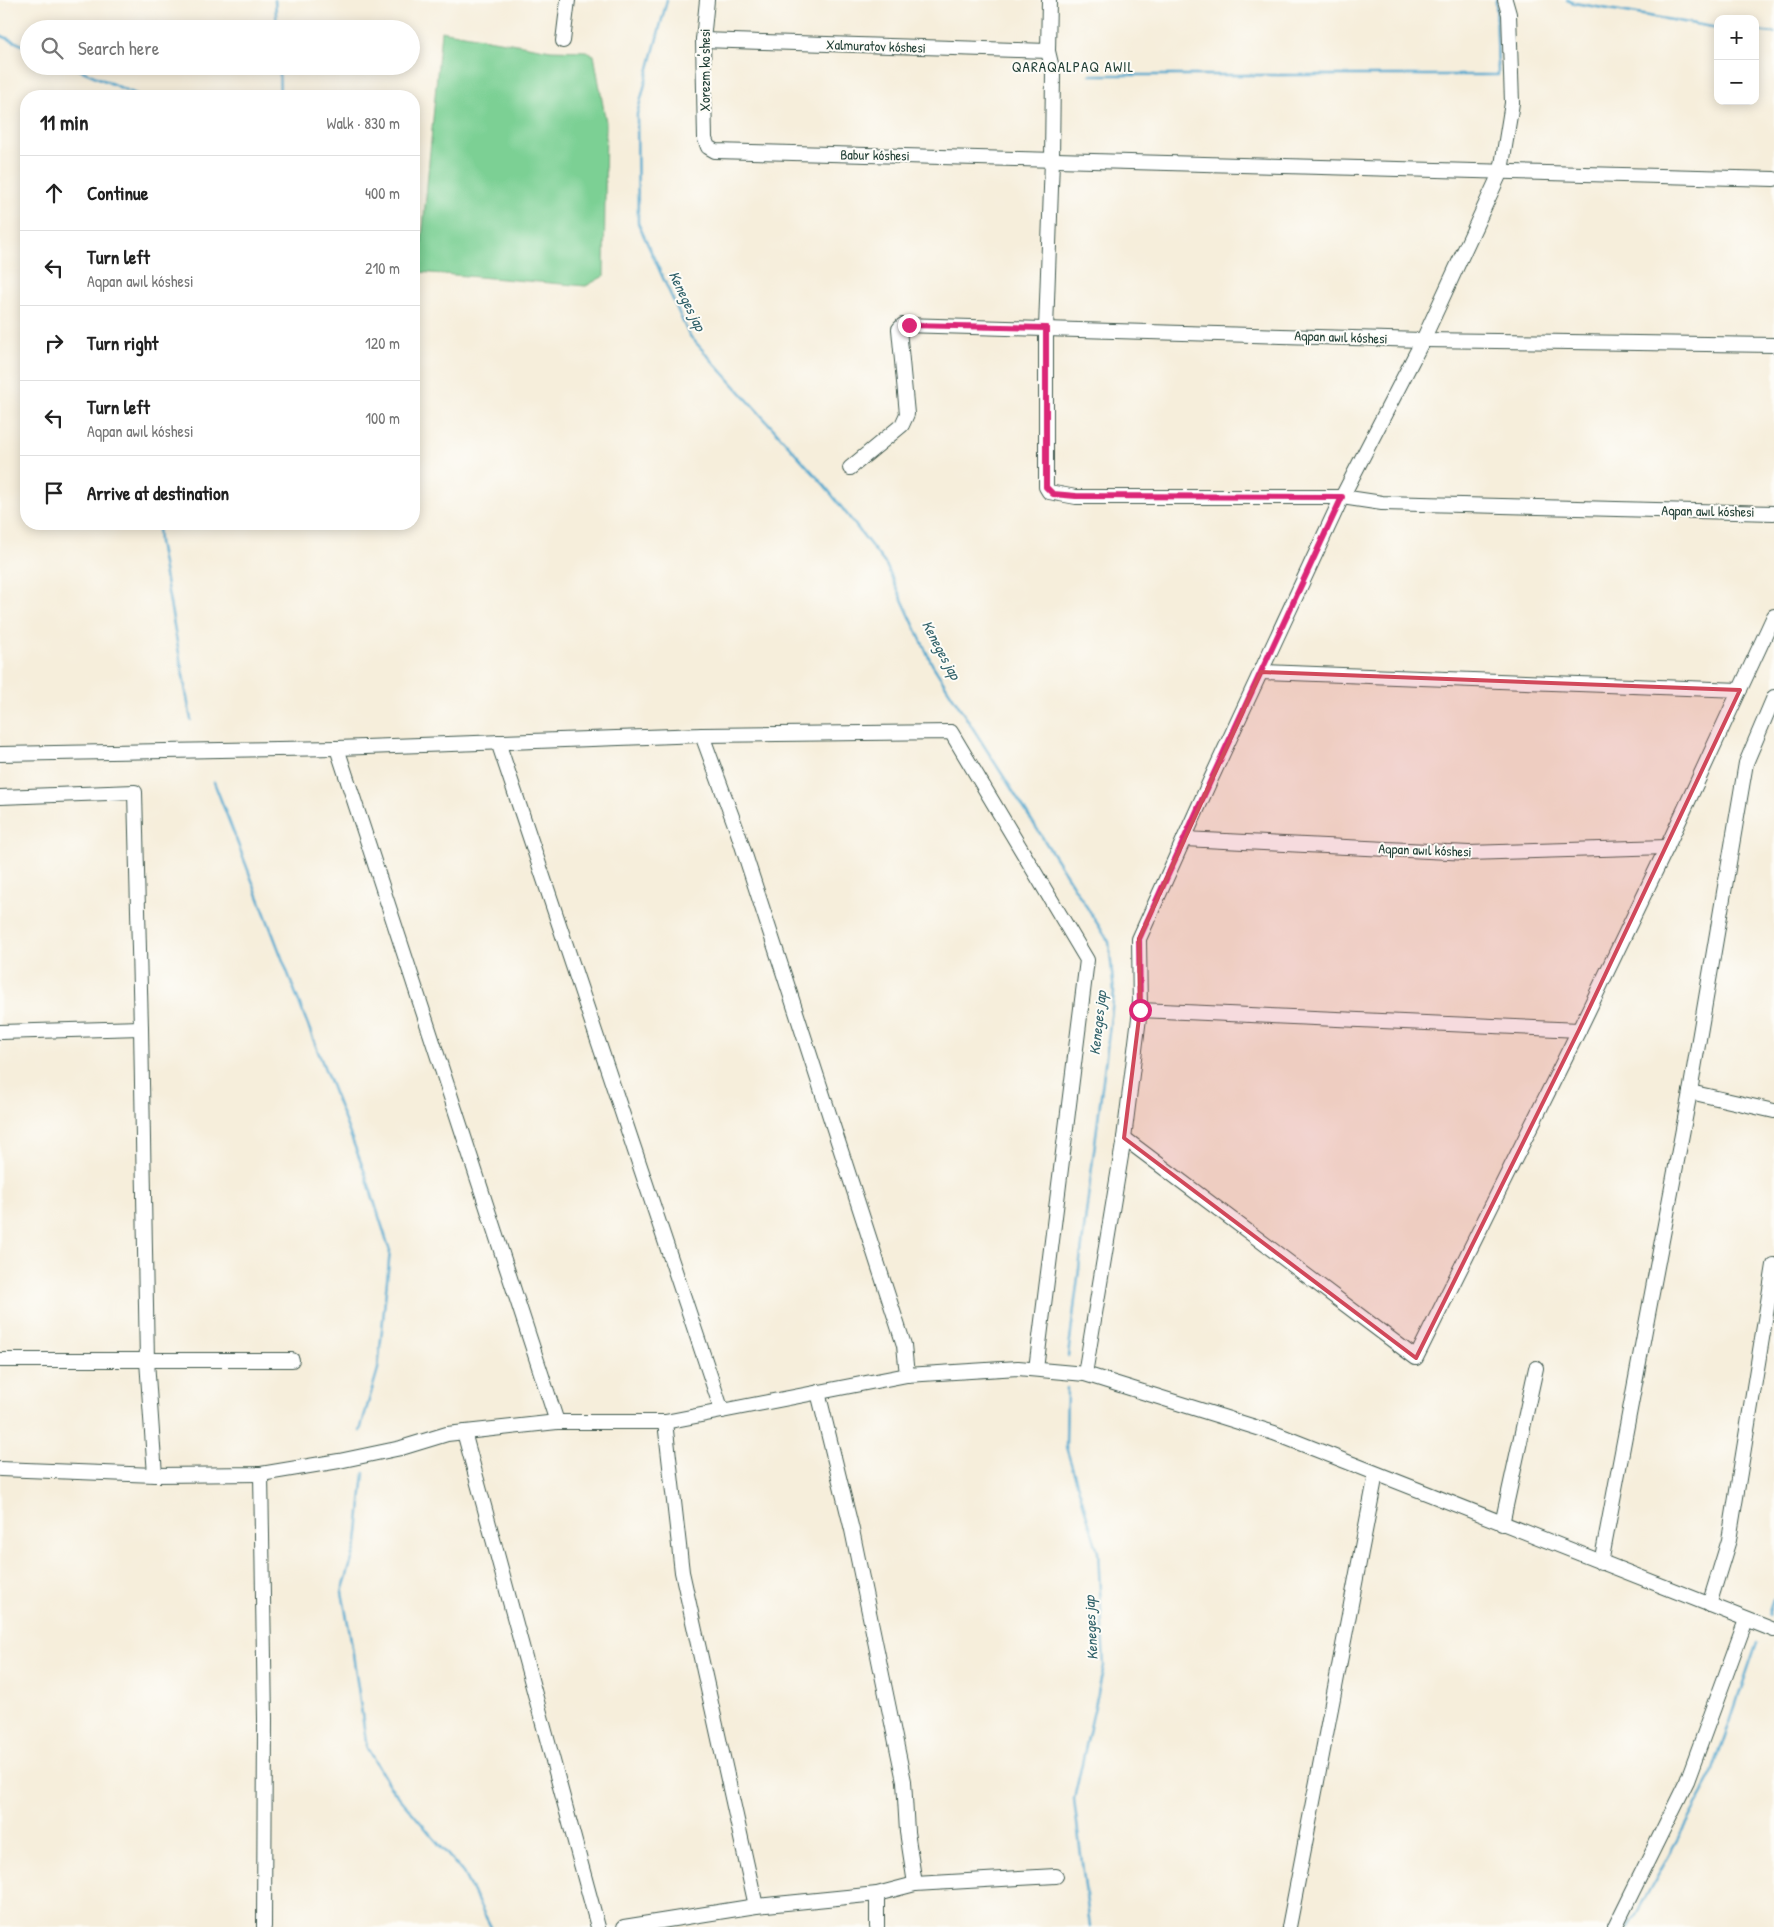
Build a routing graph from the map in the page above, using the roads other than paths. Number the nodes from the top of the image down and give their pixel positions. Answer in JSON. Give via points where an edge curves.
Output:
{"nodes":[{"id":1,"x":568,"y":0,"type":"edge"},
{"id":2,"x":707,"y":0,"type":"edge"},
{"id":3,"x":1049,"y":0,"type":"edge"},
{"id":4,"x":1505,"y":0,"type":"edge"},
{"id":5,"x":703,"y":40,"type":"junction"},
{"id":6,"x":563,"y":41,"type":"dead end"},
{"id":7,"x":1048,"y":51,"type":"junction"},
{"id":8,"x":706,"y":140,"type":"joint"},
{"id":9,"x":1052,"y":160,"type":"junction"},
{"id":10,"x":1502,"y":171,"type":"junction"},
{"id":11,"x":1774,"y":179,"type":"edge"},
{"id":12,"x":1046,"y":328,"type":"junction"},
{"id":13,"x":1423,"y":340,"type":"junction"},
{"id":14,"x":1774,"y":345,"type":"edge"},
{"id":15,"x":850,"y":468,"type":"dead end"},
{"id":16,"x":1342,"y":497,"type":"junction"},
{"id":17,"x":1774,"y":513,"type":"edge"},
{"id":18,"x":1774,"y":616,"type":"edge"},
{"id":19,"x":1261,"y":672,"type":"junction"},
{"id":20,"x":1740,"y":690,"type":"junction"},
{"id":21,"x":1774,"y":697,"type":"edge"},
{"id":22,"x":702,"y":735,"type":"junction"},
{"id":23,"x":498,"y":742,"type":"junction"},
{"id":24,"x":337,"y":748,"type":"junction"},
{"id":25,"x":0,"y":754,"type":"edge"},
{"id":26,"x":0,"y":797,"type":"edge"},
{"id":27,"x":1184,"y":839,"type":"junction"},
{"id":28,"x":1667,"y":848,"type":"junction"},
{"id":29,"x":1140,"y":1010,"type":"junction"},
{"id":30,"x":141,"y":1028,"type":"junction"},
{"id":31,"x":1580,"y":1030,"type":"junction"},
{"id":32,"x":0,"y":1032,"type":"edge"},
{"id":33,"x":1690,"y":1092,"type":"junction"},
{"id":34,"x":1774,"y":1112,"type":"edge"},
{"id":35,"x":1124,"y":1138,"type":"junction"},
{"id":36,"x":1774,"y":1265,"type":"edge"},
{"id":37,"x":0,"y":1360,"type":"edge"},
{"id":38,"x":292,"y":1360,"type":"dead end"},
{"id":39,"x":147,"y":1361,"type":"junction"},
{"id":40,"x":1536,"y":1368,"type":"dead end"},
{"id":41,"x":1036,"y":1370,"type":"junction"},
{"id":42,"x":1085,"y":1374,"type":"junction"},
{"id":43,"x":908,"y":1375,"type":"junction"},
{"id":44,"x":818,"y":1392,"type":"junction"},
{"id":45,"x":722,"y":1411,"type":"junction"},
{"id":46,"x":557,"y":1422,"type":"junction"},
{"id":47,"x":665,"y":1422,"type":"junction"},
{"id":48,"x":464,"y":1432,"type":"junction"},
{"id":49,"x":0,"y":1468,"type":"edge"},
{"id":50,"x":154,"y":1474,"type":"junction"},
{"id":51,"x":261,"y":1474,"type":"junction"},
{"id":52,"x":1376,"y":1474,"type":"junction"},
{"id":53,"x":1502,"y":1524,"type":"junction"},
{"id":54,"x":1601,"y":1563,"type":"junction"},
{"id":55,"x":1709,"y":1606,"type":"junction"},
{"id":56,"x":1746,"y":1620,"type":"junction"},
{"id":57,"x":1774,"y":1630,"type":"edge"},
{"id":58,"x":1056,"y":1876,"type":"dead end"},
{"id":59,"x":915,"y":1884,"type":"junction"},
{"id":60,"x":877,"y":1894,"type":"junction"},
{"id":61,"x":756,"y":1906,"type":"junction"},
{"id":62,"x":264,"y":1927,"type":"edge"},
{"id":63,"x":598,"y":1927,"type":"edge"},
{"id":64,"x":624,"y":1927,"type":"edge"},
{"id":65,"x":877,"y":1927,"type":"edge"},
{"id":66,"x":1289,"y":1927,"type":"edge"},
{"id":67,"x":1616,"y":1927,"type":"edge"}],
"edges":[{"from":1,"to":6,"type":"street"},
{"from":2,"to":5,"type":"street","name":"Xorezm ko'shesi"},
{"from":3,"to":7,"type":"street"},
{"from":4,"to":10,"type":"street","via":[[1512,103]]},
{"from":5,"to":7,"type":"street","name":"Xalmuratov kóshesi"},
{"from":5,"to":8,"type":"street","name":"Xorezm ko'shesi"},
{"from":7,"to":9,"type":"street","via":[[1053,72]]},
{"from":8,"to":9,"type":"street","name":"Babur kóshesi","via":[[708,147],[715,151]]},
{"from":9,"to":10,"type":"street"},
{"from":9,"to":12,"type":"street"},
{"from":10,"to":11,"type":"street"},
{"from":10,"to":13,"type":"street"},
{"from":12,"to":13,"type":"street","name":"Aqpan awıl kóshesi"},
{"from":12,"to":15,"type":"street","name":"Aqpan awıl kóshesi","via":[[903,325],[899,329],[907,414],[902,425]]},
{"from":12,"to":16,"type":"street","name":"Aqpan awıl kóshesi","via":[[1046,487],[1053,494]]},
{"from":13,"to":14,"type":"street","name":"Aqpan awıl kóshesi"},
{"from":13,"to":16,"type":"street"},
{"from":16,"to":17,"type":"street","name":"Aqpan awıl kóshesi","via":[[1382,503]]},
{"from":16,"to":19,"type":"street"},
{"from":18,"to":20,"type":"street"},
{"from":19,"to":20,"type":"street"},
{"from":19,"to":27,"type":"street"},
{"from":20,"to":28,"type":"street"},
{"from":21,"to":33,"type":"street","via":[[1746,763]]},
{"from":22,"to":23,"type":"street"},
{"from":22,"to":41,"type":"street","via":[[951,732],[1088,960]]},
{"from":22,"to":43,"type":"street","via":[[738,833],[904,1345]]},
{"from":23,"to":24,"type":"street"},
{"from":23,"to":45,"type":"street"},
{"from":24,"to":25,"type":"street"},
{"from":24,"to":46,"type":"street"},
{"from":26,"to":30,"type":"street","via":[[135,792]]},
{"from":27,"to":28,"type":"street","name":"Aqpan awıl kóshesi","via":[[1469,853]]},
{"from":27,"to":29,"type":"street","via":[[1139,939]]},
{"from":28,"to":31,"type":"street"},
{"from":29,"to":31,"type":"street"},
{"from":29,"to":35,"type":"street"},
{"from":30,"to":32,"type":"street"},
{"from":30,"to":39,"type":"street"},
{"from":31,"to":35,"type":"street","via":[[1416,1358]]},
{"from":33,"to":34,"type":"street"},
{"from":33,"to":54,"type":"street"},
{"from":35,"to":42,"type":"street"},
{"from":36,"to":55,"type":"street","via":[[1729,1540]]},
{"from":37,"to":39,"type":"street"},
{"from":38,"to":39,"type":"street"},
{"from":39,"to":50,"type":"street"},
{"from":40,"to":53,"type":"street"},
{"from":41,"to":42,"type":"street"},
{"from":41,"to":43,"type":"street","via":[[1018,1368]]},
{"from":42,"to":52,"type":"street","via":[[1274,1434]]},
{"from":43,"to":44,"type":"street"},
{"from":44,"to":45,"type":"street"},
{"from":44,"to":59,"type":"street","via":[[852,1530],[904,1781]]},
{"from":45,"to":47,"type":"street"},
{"from":46,"to":47,"type":"street"},
{"from":46,"to":48,"type":"street"},
{"from":47,"to":61,"type":"street","via":[[682,1572]]},
{"from":48,"to":51,"type":"street","via":[[339,1462]]},
{"from":48,"to":63,"type":"street"},
{"from":49,"to":50,"type":"street"},
{"from":50,"to":51,"type":"street"},
{"from":51,"to":62,"type":"street"},
{"from":52,"to":53,"type":"street"},
{"from":52,"to":66,"type":"street"},
{"from":53,"to":54,"type":"street"},
{"from":54,"to":55,"type":"street"},
{"from":55,"to":56,"type":"street"},
{"from":56,"to":57,"type":"street"},
{"from":56,"to":67,"type":"street","via":[[1687,1780]]},
{"from":58,"to":59,"type":"street"},
{"from":59,"to":60,"type":"street"},
{"from":60,"to":61,"type":"street"},
{"from":60,"to":65,"type":"street"},
{"from":61,"to":64,"type":"street"}]}
